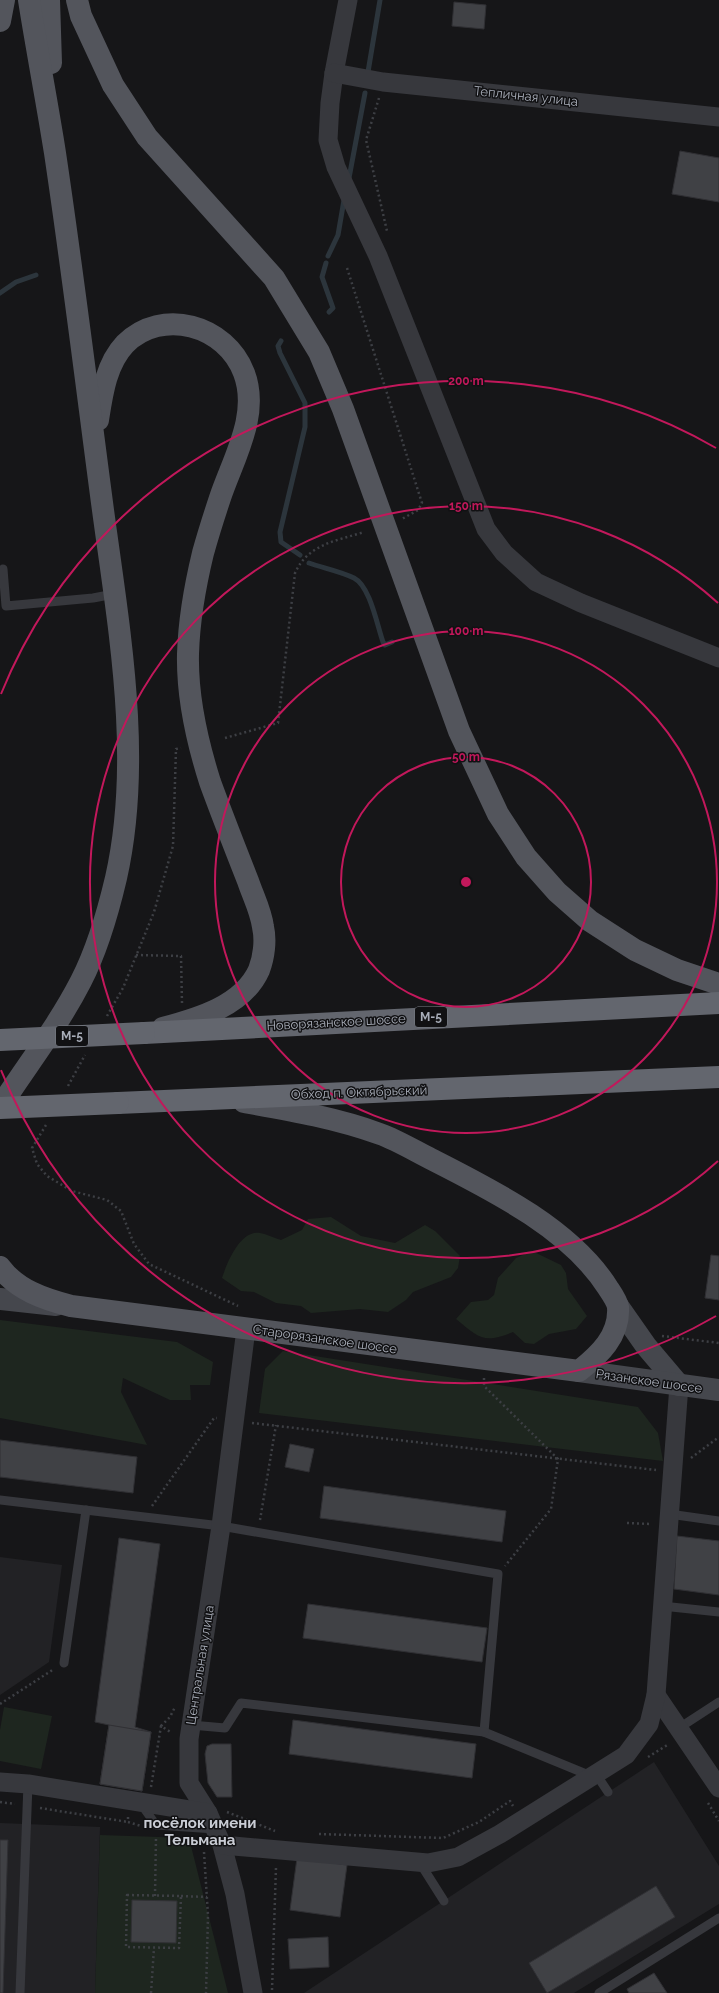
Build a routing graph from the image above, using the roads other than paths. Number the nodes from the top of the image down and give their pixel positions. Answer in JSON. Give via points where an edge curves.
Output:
{"nodes":[{"id":1,"x":4,"y":0,"type":"edge"},
{"id":2,"x":29,"y":0,"type":"edge"},
{"id":3,"x":49,"y":0,"type":"edge"},
{"id":4,"x":77,"y":0,"type":"edge"},
{"id":5,"x":348,"y":0,"type":"edge"},
{"id":6,"x":0,"y":21,"type":"edge"},
{"id":7,"x":334,"y":73,"type":"junction"},
{"id":8,"x":719,"y":117,"type":"edge"},
{"id":9,"x":55,"y":152,"type":"junction"},
{"id":10,"x":94,"y":441,"type":"junction"},
{"id":11,"x":3,"y":570,"type":"dead end"},
{"id":12,"x":114,"y":594,"type":"junction"},
{"id":13,"x":719,"y":658,"type":"edge"},
{"id":14,"x":719,"y":984,"type":"edge"},
{"id":15,"x":719,"y":1003,"type":"edge"},
{"id":16,"x":144,"y":1033,"type":"junction"},
{"id":17,"x":0,"y":1040,"type":"edge"},
{"id":18,"x":719,"y":1077,"type":"edge"},
{"id":19,"x":17,"y":1080,"type":"junction"},
{"id":20,"x":219,"y":1098,"type":"junction"},
{"id":21,"x":0,"y":1099,"type":"edge"},
{"id":22,"x":0,"y":1107,"type":"edge"},
{"id":23,"x":0,"y":1266,"type":"edge"},
{"id":24,"x":0,"y":1299,"type":"edge"},
{"id":25,"x":70,"y":1306,"type":"junction"},
{"id":26,"x":618,"y":1306,"type":"junction"},
{"id":27,"x":246,"y":1328,"type":"junction"},
{"id":28,"x":579,"y":1371,"type":"junction"},
{"id":29,"x":679,"y":1385,"type":"junction"},
{"id":30,"x":719,"y":1390,"type":"edge"},
{"id":31,"x":0,"y":1500,"type":"edge"},
{"id":32,"x":86,"y":1510,"type":"junction"},
{"id":33,"x":669,"y":1514,"type":"junction"},
{"id":34,"x":719,"y":1521,"type":"edge"},
{"id":35,"x":221,"y":1526,"type":"junction"},
{"id":36,"x":662,"y":1606,"type":"junction"},
{"id":37,"x":719,"y":1612,"type":"edge"},
{"id":38,"x":64,"y":1662,"type":"road end"},
{"id":39,"x":656,"y":1694,"type":"junction"},
{"id":40,"x":719,"y":1702,"type":"edge"},
{"id":41,"x":191,"y":1725,"type":"junction"},
{"id":42,"x":679,"y":1728,"type":"junction"},
{"id":43,"x":484,"y":1732,"type":"junction"},
{"id":44,"x":594,"y":1775,"type":"junction"},
{"id":45,"x":0,"y":1782,"type":"edge"},
{"id":46,"x":28,"y":1784,"type":"junction"},
{"id":47,"x":608,"y":1792,"type":"dead end"},
{"id":48,"x":713,"y":1795,"type":"edge"},
{"id":49,"x":217,"y":1825,"type":"junction"},
{"id":50,"x":419,"y":1862,"type":"junction"},
{"id":51,"x":444,"y":1901,"type":"dead end"},
{"id":52,"x":719,"y":1918,"type":"edge"},
{"id":53,"x":20,"y":1993,"type":"edge"},
{"id":54,"x":253,"y":1993,"type":"edge"},
{"id":55,"x":599,"y":1993,"type":"edge"}],
"edges":[{"from":1,"to":6,"type":"main road"},
{"from":2,"to":9,"type":"main road"},
{"from":3,"to":9,"type":"main road"},
{"from":4,"to":14,"type":"main road","via":[[81,16],[113,85],[148,137],[274,278],[318,352],[343,409],[459,731],[498,814],[526,857],[557,892],[590,921],[635,950],[677,970]]},
{"from":5,"to":7,"type":"street"},
{"from":7,"to":8,"type":"street","name":"Тепличная улица","via":[[383,82]]},
{"from":7,"to":13,"type":"street","via":[[328,140],[336,167],[378,256],[486,529],[504,553],[536,582]]},
{"from":9,"to":10,"type":"main road"},
{"from":10,"to":12,"type":"main road"},
{"from":10,"to":16,"type":"main road","via":[[102,394],[111,365],[125,345],[141,332],[158,326],[194,326],[211,334],[238,359],[245,374],[248,414],[204,553],[191,613],[188,655],[191,704],[198,736],[210,780],[263,926],[264,947],[259,970],[245,990],[223,1006],[185,1022]]},
{"from":11,"to":12,"type":"lane","via":[[6,606]]},
{"from":12,"to":19,"type":"main road","via":[[126,687],[128,766],[124,825],[116,876],[102,927],[82,980],[53,1030]]},
{"from":15,"to":16,"type":"highway","name":"Новорязанское шоссе","number":"М-5"},
{"from":16,"to":17,"type":"highway","name":"Новорязанское шоссе","number":"М-5","bridge":true},
{"from":18,"to":20,"type":"highway","name":"Обход п. Октябрьский"},
{"from":19,"to":21,"type":"main road"},
{"from":19,"to":22,"type":"main road"},
{"from":20,"to":22,"type":"highway","name":"Обход п. Октябрьский","bridge":true},
{"from":20,"to":26,"type":"main road","via":[[305,1113],[380,1134],[482,1184],[529,1212],[576,1250],[603,1279]]},
{"from":23,"to":25,"type":"main road","name":"Старорязанское шоссе","via":[[15,1282],[32,1293]]},
{"from":24,"to":25,"type":"main road"},
{"from":25,"to":27,"type":"main road","name":"Старорязанское шоссе"},
{"from":26,"to":28,"type":"main road","via":[[613,1334],[606,1346]]},
{"from":26,"to":29,"type":"main road","via":[[646,1346]]},
{"from":27,"to":28,"type":"main road","name":"Старорязанское шоссе"},
{"from":27,"to":35,"type":"street","name":"Центральная улица"},
{"from":28,"to":29,"type":"main road","name":"Рязанское шоссе"},
{"from":29,"to":30,"type":"main road","name":"Рязанское шоссе"},
{"from":29,"to":33,"type":"street"},
{"from":31,"to":32,"type":"lane"},
{"from":32,"to":35,"type":"lane"},
{"from":32,"to":38,"type":"lane"},
{"from":33,"to":34,"type":"lane"},
{"from":33,"to":36,"type":"street"},
{"from":35,"to":41,"type":"street","name":"Центральная улица"},
{"from":35,"to":43,"type":"lane","via":[[498,1574]]},
{"from":36,"to":37,"type":"lane"},
{"from":36,"to":39,"type":"street"},
{"from":39,"to":42,"type":"street"},
{"from":39,"to":44,"type":"street","via":[[649,1724],[626,1755]]},
{"from":40,"to":42,"type":"lane"},
{"from":41,"to":43,"type":"lane","via":[[225,1728],[241,1703]]},
{"from":41,"to":49,"type":"street","name":"Центральная улица","via":[[189,1783]]},
{"from":42,"to":48,"type":"street"},
{"from":43,"to":44,"type":"lane"},
{"from":44,"to":47,"type":"lane"},
{"from":44,"to":50,"type":"street","via":[[458,1857],[428,1863]]},
{"from":45,"to":46,"type":"street"},
{"from":46,"to":49,"type":"street","via":[[134,1801]]},
{"from":46,"to":53,"type":"lane"},
{"from":49,"to":50,"type":"street"},
{"from":49,"to":54,"type":"street","name":"Центральная улица","via":[[235,1894]]},
{"from":50,"to":51,"type":"lane"},
{"from":52,"to":55,"type":"lane"}]}
